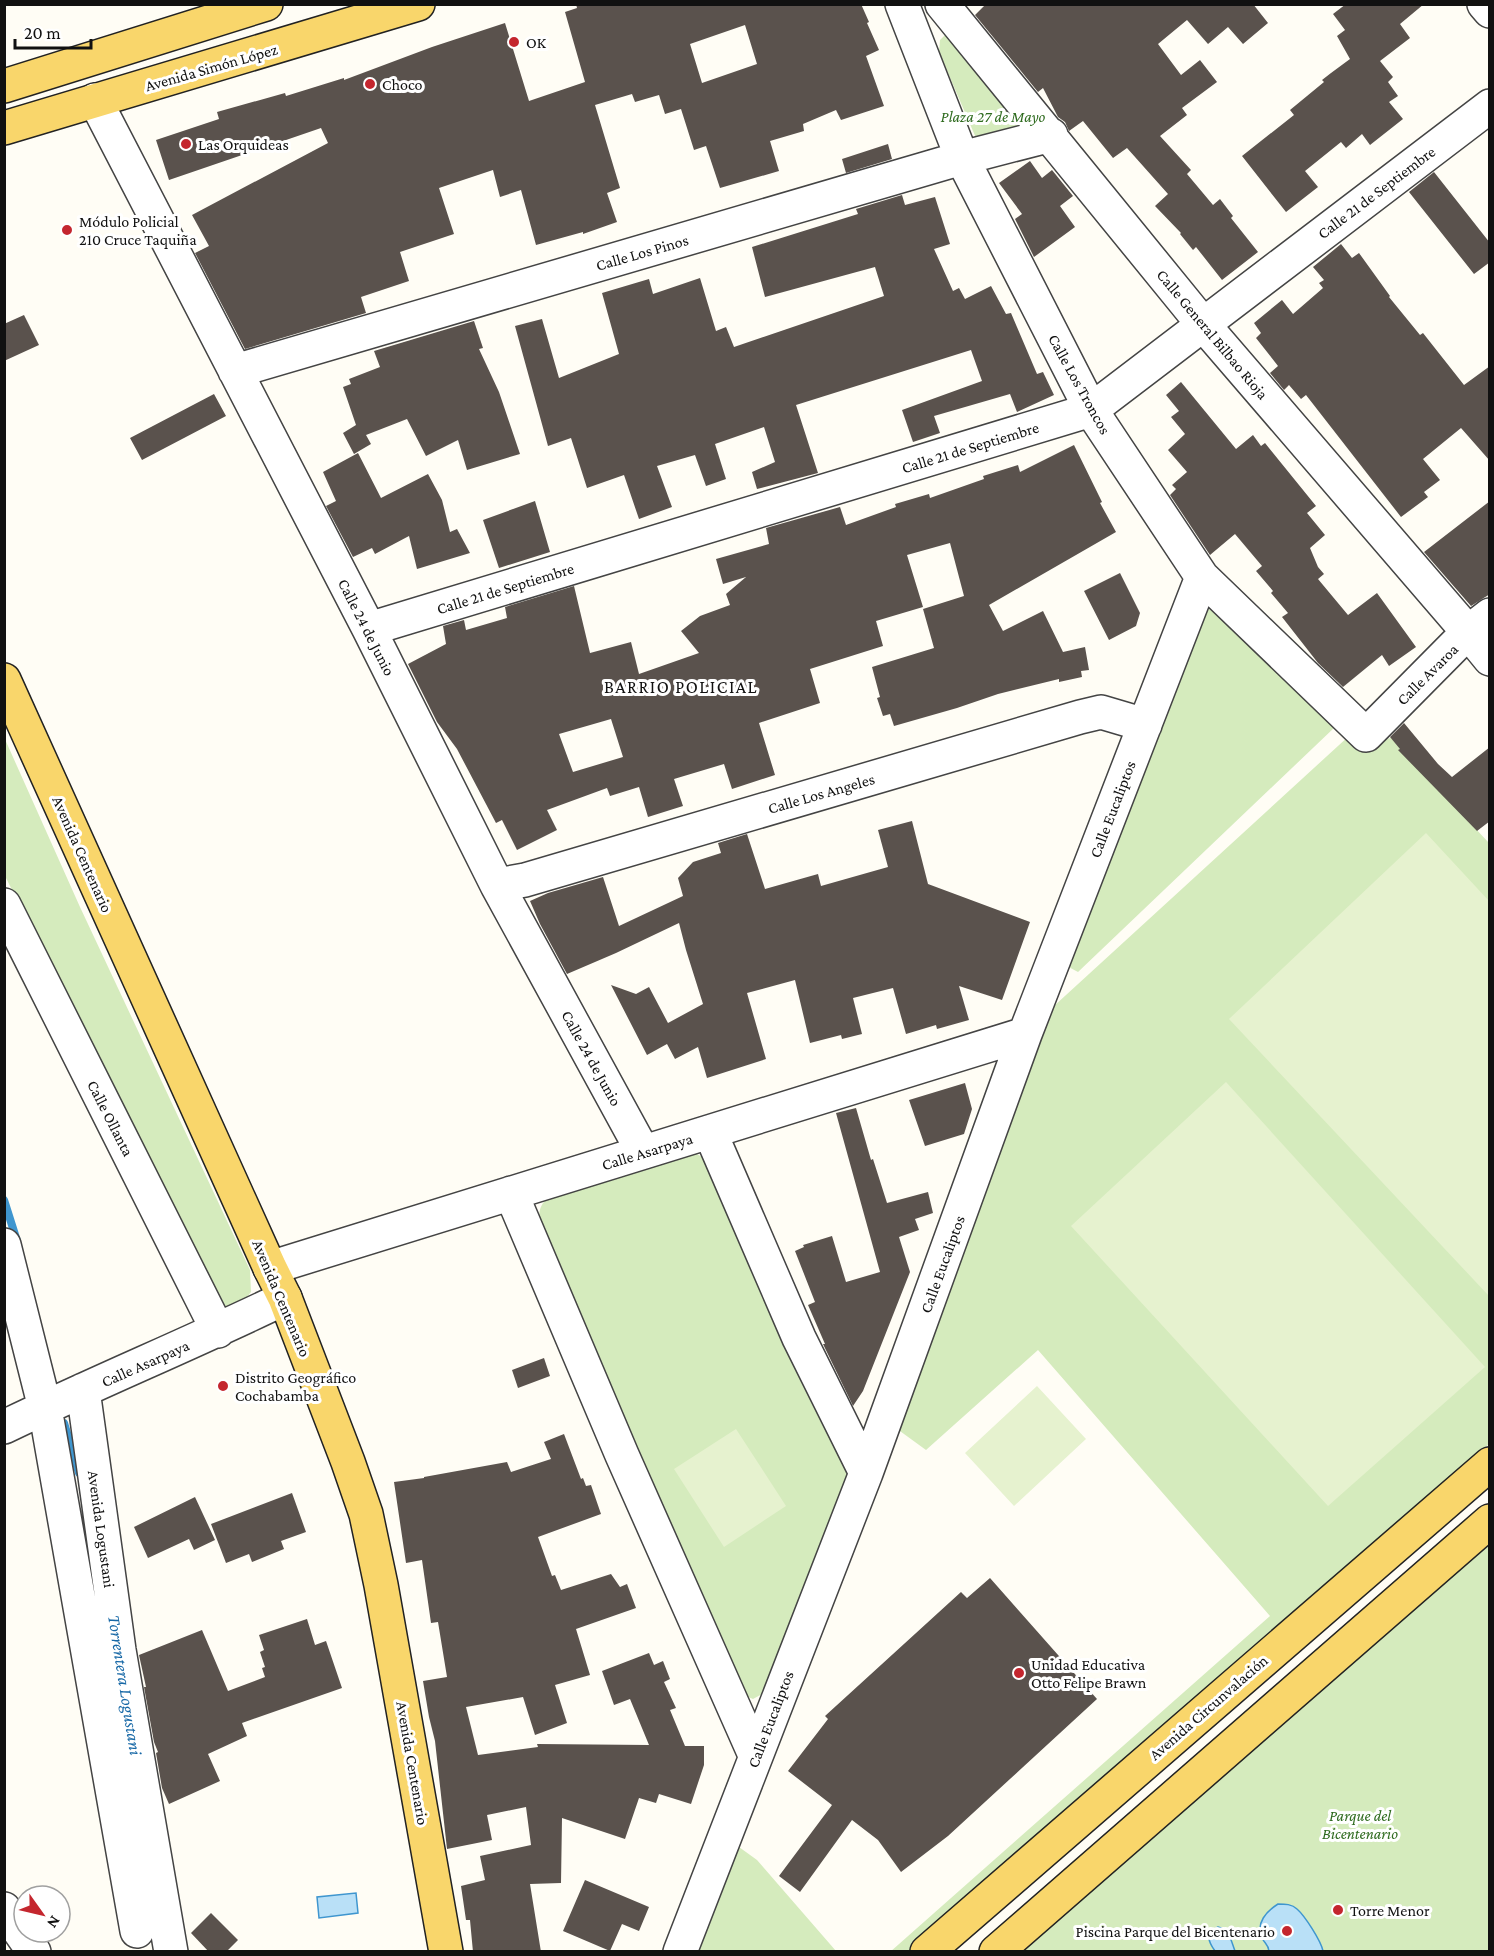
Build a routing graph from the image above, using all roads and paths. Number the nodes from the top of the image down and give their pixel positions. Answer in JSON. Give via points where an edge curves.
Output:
{"nodes":[{"id":1,"x":266,"y":4,"type":"edge"},
{"id":2,"x":418,"y":4,"type":"edge"},
{"id":3,"x":902,"y":4,"type":"edge"},
{"id":4,"x":942,"y":4,"type":"edge"},
{"id":5,"x":1484,"y":4,"type":"edge"},
{"id":6,"x":370,"y":11,"type":"edge"},
{"id":7,"x":1490,"y":11,"type":"edge"},
{"id":8,"x":4,"y":86,"type":"edge"},
{"id":9,"x":95,"y":100,"type":"junction"},
{"id":10,"x":1490,"y":106,"type":"edge"},
{"id":11,"x":4,"y":128,"type":"edge"},
{"id":12,"x":1051,"y":135,"type":"junction"},
{"id":13,"x":962,"y":158,"type":"junction"},
{"id":14,"x":1203,"y":323,"type":"junction"},
{"id":15,"x":235,"y":371,"type":"junction"},
{"id":16,"x":1091,"y":410,"type":"junction"},
{"id":17,"x":1202,"y":577,"type":"junction"},
{"id":18,"x":1479,"y":624,"type":"edge"},
{"id":19,"x":369,"y":629,"type":"junction"},
{"id":20,"x":1490,"y":659,"type":"edge"},
{"id":21,"x":4,"y":680,"type":"edge"},
{"id":22,"x":1145,"y":725,"type":"junction"},
{"id":23,"x":1366,"y":735,"type":"joint"},
{"id":24,"x":497,"y":885,"type":"junction"},
{"id":25,"x":4,"y":905,"type":"edge"},
{"id":26,"x":1025,"y":1034,"type":"junction"},
{"id":27,"x":710,"y":1132,"type":"junction"},
{"id":28,"x":643,"y":1152,"type":"junction"},
{"id":29,"x":511,"y":1193,"type":"junction"},
{"id":30,"x":4,"y":1245,"type":"edge"},
{"id":31,"x":270,"y":1268,"type":"junction"},
{"id":32,"x":285,"y":1298,"type":"junction"},
{"id":33,"x":218,"y":1331,"type":"junction"},
{"id":34,"x":83,"y":1390,"type":"junction"},
{"id":35,"x":45,"y":1408,"type":"junction"},
{"id":36,"x":4,"y":1427,"type":"edge"},
{"id":37,"x":1490,"y":1464,"type":"edge"},
{"id":38,"x":866,"y":1473,"type":"junction"},
{"id":39,"x":1490,"y":1521,"type":"edge"},
{"id":40,"x":756,"y":1755,"type":"junction"},
{"id":41,"x":4,"y":1909,"type":"edge"},
{"id":42,"x":137,"y":1931,"type":"dead end"},
{"id":43,"x":34,"y":1952,"type":"edge"},
{"id":44,"x":171,"y":1952,"type":"edge"},
{"id":45,"x":446,"y":1952,"type":"edge"},
{"id":46,"x":680,"y":1952,"type":"edge"},
{"id":47,"x":927,"y":1952,"type":"edge"},
{"id":48,"x":996,"y":1952,"type":"edge"}],
"edges":[{"from":1,"to":8,"type":"main road"},
{"from":2,"to":6,"type":"main road","name":"Avenida Simón López"},
{"from":3,"to":13,"type":"street","name":"Calle Los Troncos"},
{"from":4,"to":12,"type":"street","name":"Calle General Bilbao Rioja"},
{"from":5,"to":7,"type":"street"},
{"from":6,"to":9,"type":"main road","name":"Avenida Simón López"},
{"from":9,"to":11,"type":"main road","name":"Avenida Simón López"},
{"from":9,"to":15,"type":"street","name":"Calle 24 de Junio"},
{"from":10,"to":14,"type":"street","name":"Calle 21 de Septiembre"},
{"from":12,"to":13,"type":"street","name":"Calle Los Pinos"},
{"from":12,"to":14,"type":"street","name":"Calle General Bilbao Rioja"},
{"from":13,"to":15,"type":"street","name":"Calle Los Pinos"},
{"from":13,"to":16,"type":"street","name":"Calle Los Troncos"},
{"from":14,"to":16,"type":"street","name":"Calle 21 de Septiembre"},
{"from":14,"to":18,"type":"street","name":"Calle General Bilbao Rioja"},
{"from":15,"to":19,"type":"street","name":"Calle 24 de Junio"},
{"from":16,"to":17,"type":"street","name":"Calle Los Troncos"},
{"from":16,"to":19,"type":"street","name":"Calle 21 de Septiembre"},
{"from":17,"to":22,"type":"street","name":"Calle Eucaliptos"},
{"from":17,"to":23,"type":"street","name":"Calle Los Troncos"},
{"from":18,"to":20,"type":"street","name":"Calle General Bilbao Rioja"},
{"from":18,"to":23,"type":"street","name":"Calle Avaroa"},
{"from":19,"to":24,"type":"street","name":"Calle 24 de Junio"},
{"from":21,"to":31,"type":"main road","name":"Avenida Centenario"},
{"from":22,"to":24,"type":"street","name":"Calle Los Angeles","via":[[1101,712],[1080,717]]},
{"from":22,"to":26,"type":"street","name":"Calle Eucaliptos"},
{"from":24,"to":28,"type":"street","name":"Calle 24 de Junio"},
{"from":25,"to":33,"type":"street","name":"Calle Ollanta"},
{"from":26,"to":27,"type":"street","name":"Calle Asarpaya"},
{"from":26,"to":38,"type":"street","name":"Calle Eucaliptos"},
{"from":27,"to":28,"type":"street","name":"Calle Asarpaya"},
{"from":27,"to":38,"type":"street","via":[[799,1338]]},
{"from":28,"to":29,"type":"street","name":"Calle Asarpaya"},
{"from":29,"to":31,"type":"street","name":"Calle Asarpaya"},
{"from":29,"to":40,"type":"street"},
{"from":30,"to":35,"type":"street"},
{"from":31,"to":32,"type":"main road","name":"Avenida Centenario"},
{"from":32,"to":33,"type":"street","name":"Calle Asarpaya"},
{"from":32,"to":45,"type":"main road","name":"Avenida Centenario","via":[[366,1514]]},
{"from":33,"to":34,"type":"street","name":"Calle Asarpaya"},
{"from":34,"to":35,"type":"street","name":"Calle Asarpaya"},
{"from":34,"to":44,"type":"street","name":"Avenida Logustani","via":[[119,1650]]},
{"from":35,"to":36,"type":"street","name":"Calle Asarpaya"},
{"from":35,"to":42,"type":"street"},
{"from":37,"to":47,"type":"main road","name":"Avenida Circunvalación"},
{"from":38,"to":40,"type":"street","name":"Calle Eucaliptos"},
{"from":39,"to":48,"type":"main road"},
{"from":40,"to":46,"type":"street","name":"Calle Eucaliptos"},
{"from":41,"to":43,"type":"street"}]}
